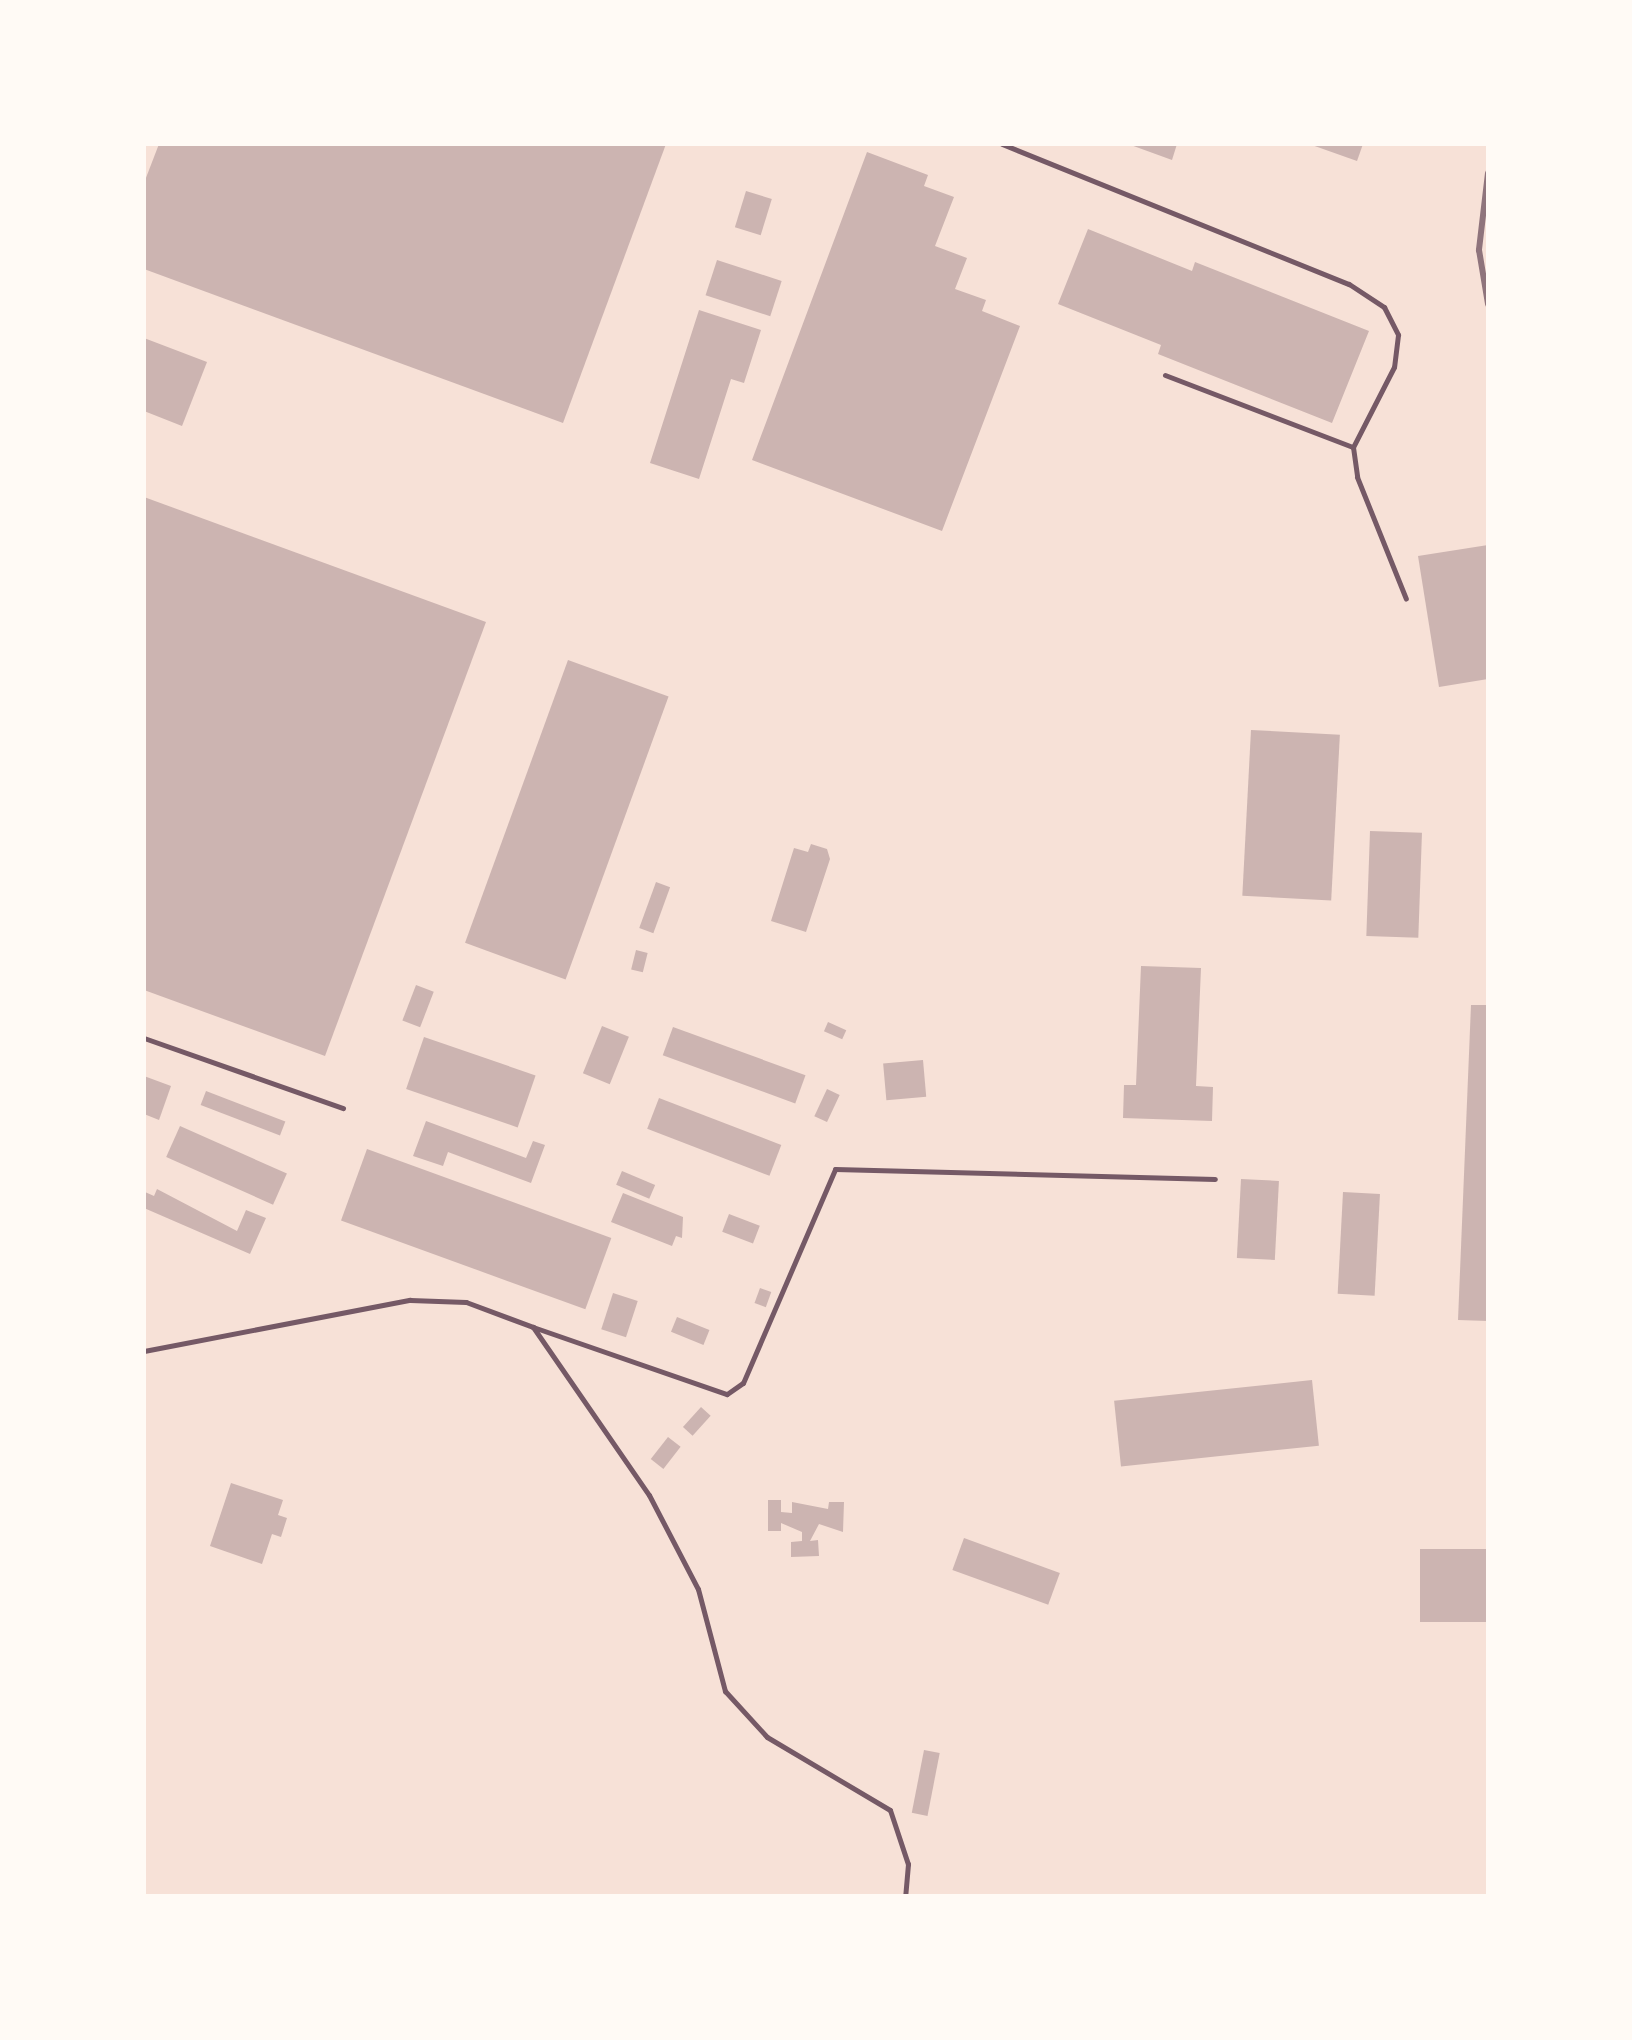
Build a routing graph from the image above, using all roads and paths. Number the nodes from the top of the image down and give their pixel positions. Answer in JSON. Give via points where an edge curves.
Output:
{"nodes":[{"id":1,"x":1002,"y":144,"type":"edge"},
{"id":2,"x":1165,"y":375,"type":"dead end"},
{"id":3,"x":1353,"y":447,"type":"junction"},
{"id":4,"x":1406,"y":599,"type":"dead end"},
{"id":5,"x":144,"y":1038,"type":"edge"},
{"id":6,"x":343,"y":1108,"type":"dead end"},
{"id":7,"x":1215,"y":1179,"type":"dead end"},
{"id":8,"x":533,"y":1327,"type":"junction"},
{"id":9,"x":144,"y":1351,"type":"edge"},
{"id":10,"x":905,"y":1896,"type":"edge"}],
"edges":[{"from":1,"to":3,"type":"lane","via":[[1349,284],[1384,307],[1398,335],[1394,367]]},
{"from":2,"to":3,"type":"lane"},
{"from":3,"to":4,"type":"lane","via":[[1357,477]]},
{"from":5,"to":6,"type":"lane"},
{"from":7,"to":8,"type":"lane","via":[[835,1169],[743,1383],[727,1394]]},
{"from":8,"to":9,"type":"lane","via":[[466,1302],[410,1300]]},
{"from":8,"to":10,"type":"lane","via":[[649,1495],[698,1589],[730,1698],[767,1737],[890,1810],[908,1864]]}]}
